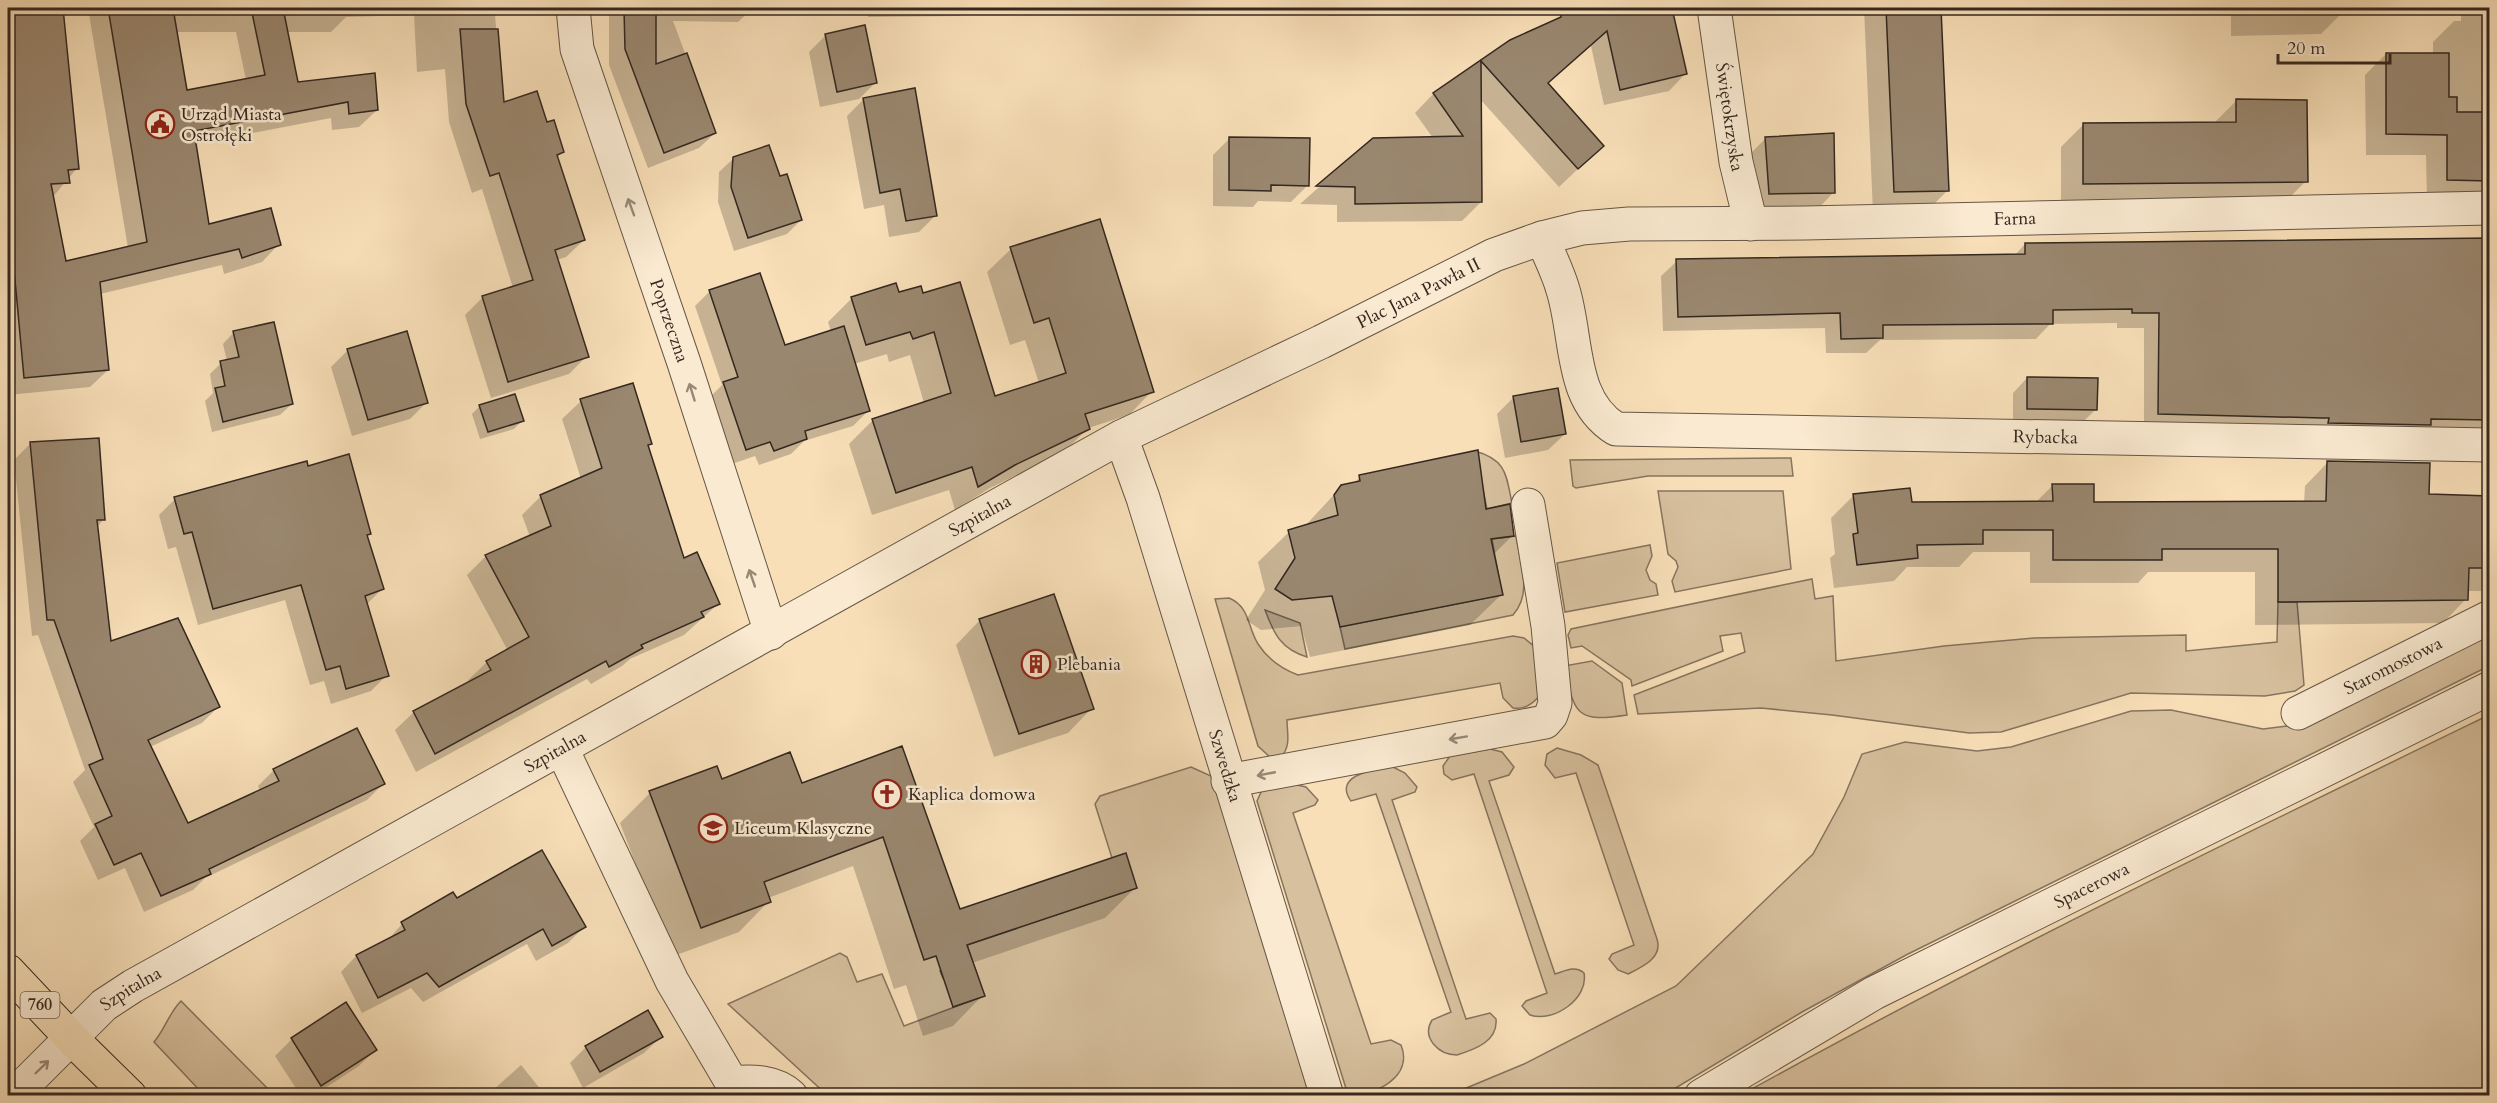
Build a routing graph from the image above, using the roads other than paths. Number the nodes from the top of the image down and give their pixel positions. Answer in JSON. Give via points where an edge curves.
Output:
{"nodes":[{"id":1,"x":573,"y":8,"type":"edge"},
{"id":2,"x":1714,"y":8,"type":"edge"},
{"id":3,"x":2490,"y":208,"type":"edge"},
{"id":4,"x":1751,"y":224,"type":"junction"},
{"id":5,"x":1542,"y":238,"type":"junction"},
{"id":6,"x":1121,"y":437,"type":"junction"},
{"id":7,"x":2490,"y":445,"type":"edge"},
{"id":8,"x":1528,"y":505,"type":"dead end"},
{"id":9,"x":2490,"y":617,"type":"edge"},
{"id":10,"x":771,"y":633,"type":"junction"},
{"id":11,"x":2490,"y":688,"type":"edge"},
{"id":12,"x":2298,"y":713,"type":"dead end"},
{"id":13,"x":562,"y":749,"type":"junction"},
{"id":14,"x":1228,"y":781,"type":"junction"},
{"id":15,"x":8,"y":971,"type":"edge"},
{"id":16,"x":72,"y":1039,"type":"junction"},
{"id":17,"x":726,"y":1089,"type":"edge"},
{"id":18,"x":13,"y":1095,"type":"edge"},
{"id":19,"x":130,"y":1095,"type":"edge"},
{"id":20,"x":791,"y":1095,"type":"edge"},
{"id":21,"x":1327,"y":1095,"type":"edge"},
{"id":22,"x":1701,"y":1095,"type":"edge"}],
"edges":[{"from":10,"to":1,"type":"street","name":"Poprzeczna","one_way":true,"via":[[580,58]]},
{"from":2,"to":4,"type":"street","name":"Świętokrzyska","via":[[1736,162]]},
{"from":3,"to":4,"type":"street","name":"Farna"},
{"from":4,"to":5,"type":"street","name":"Farna","via":[[1629,224],[1582,228]]},
{"from":5,"to":6,"type":"street","name":"Plac Jana Pawła II","via":[[1494,255]]},
{"from":5,"to":7,"type":"street","name":"Rybacka","via":[[1563,290],[1583,390],[1591,408],[1616,429]]},
{"from":6,"to":10,"type":"street","name":"Szpitalna"},
{"from":6,"to":14,"type":"street","name":"Szwedzka"},
{"from":8,"to":14,"type":"street","one_way":true,"via":[[1548,626],[1555,704],[1545,722]]},
{"from":9,"to":12,"type":"street","name":"Staromostowa"},
{"from":10,"to":13,"type":"street","name":"Szpitalna"},
{"from":11,"to":22,"type":"street","name":"Spacerowa","via":[[1874,993]]},
{"from":13,"to":16,"type":"street","name":"Szpitalna","via":[[133,986],[104,1005]]},
{"from":13,"to":17,"type":"street"},
{"from":14,"to":21,"type":"street","name":"Szwedzka"},
{"from":15,"to":16,"type":"main road","number":"760"},
{"from":18,"to":16,"type":"street","name":"Szpitalna","one_way":true},
{"from":16,"to":19,"type":"main road","number":"760"},
{"from":17,"to":20,"type":"street","via":[[751,1081]]}]}
